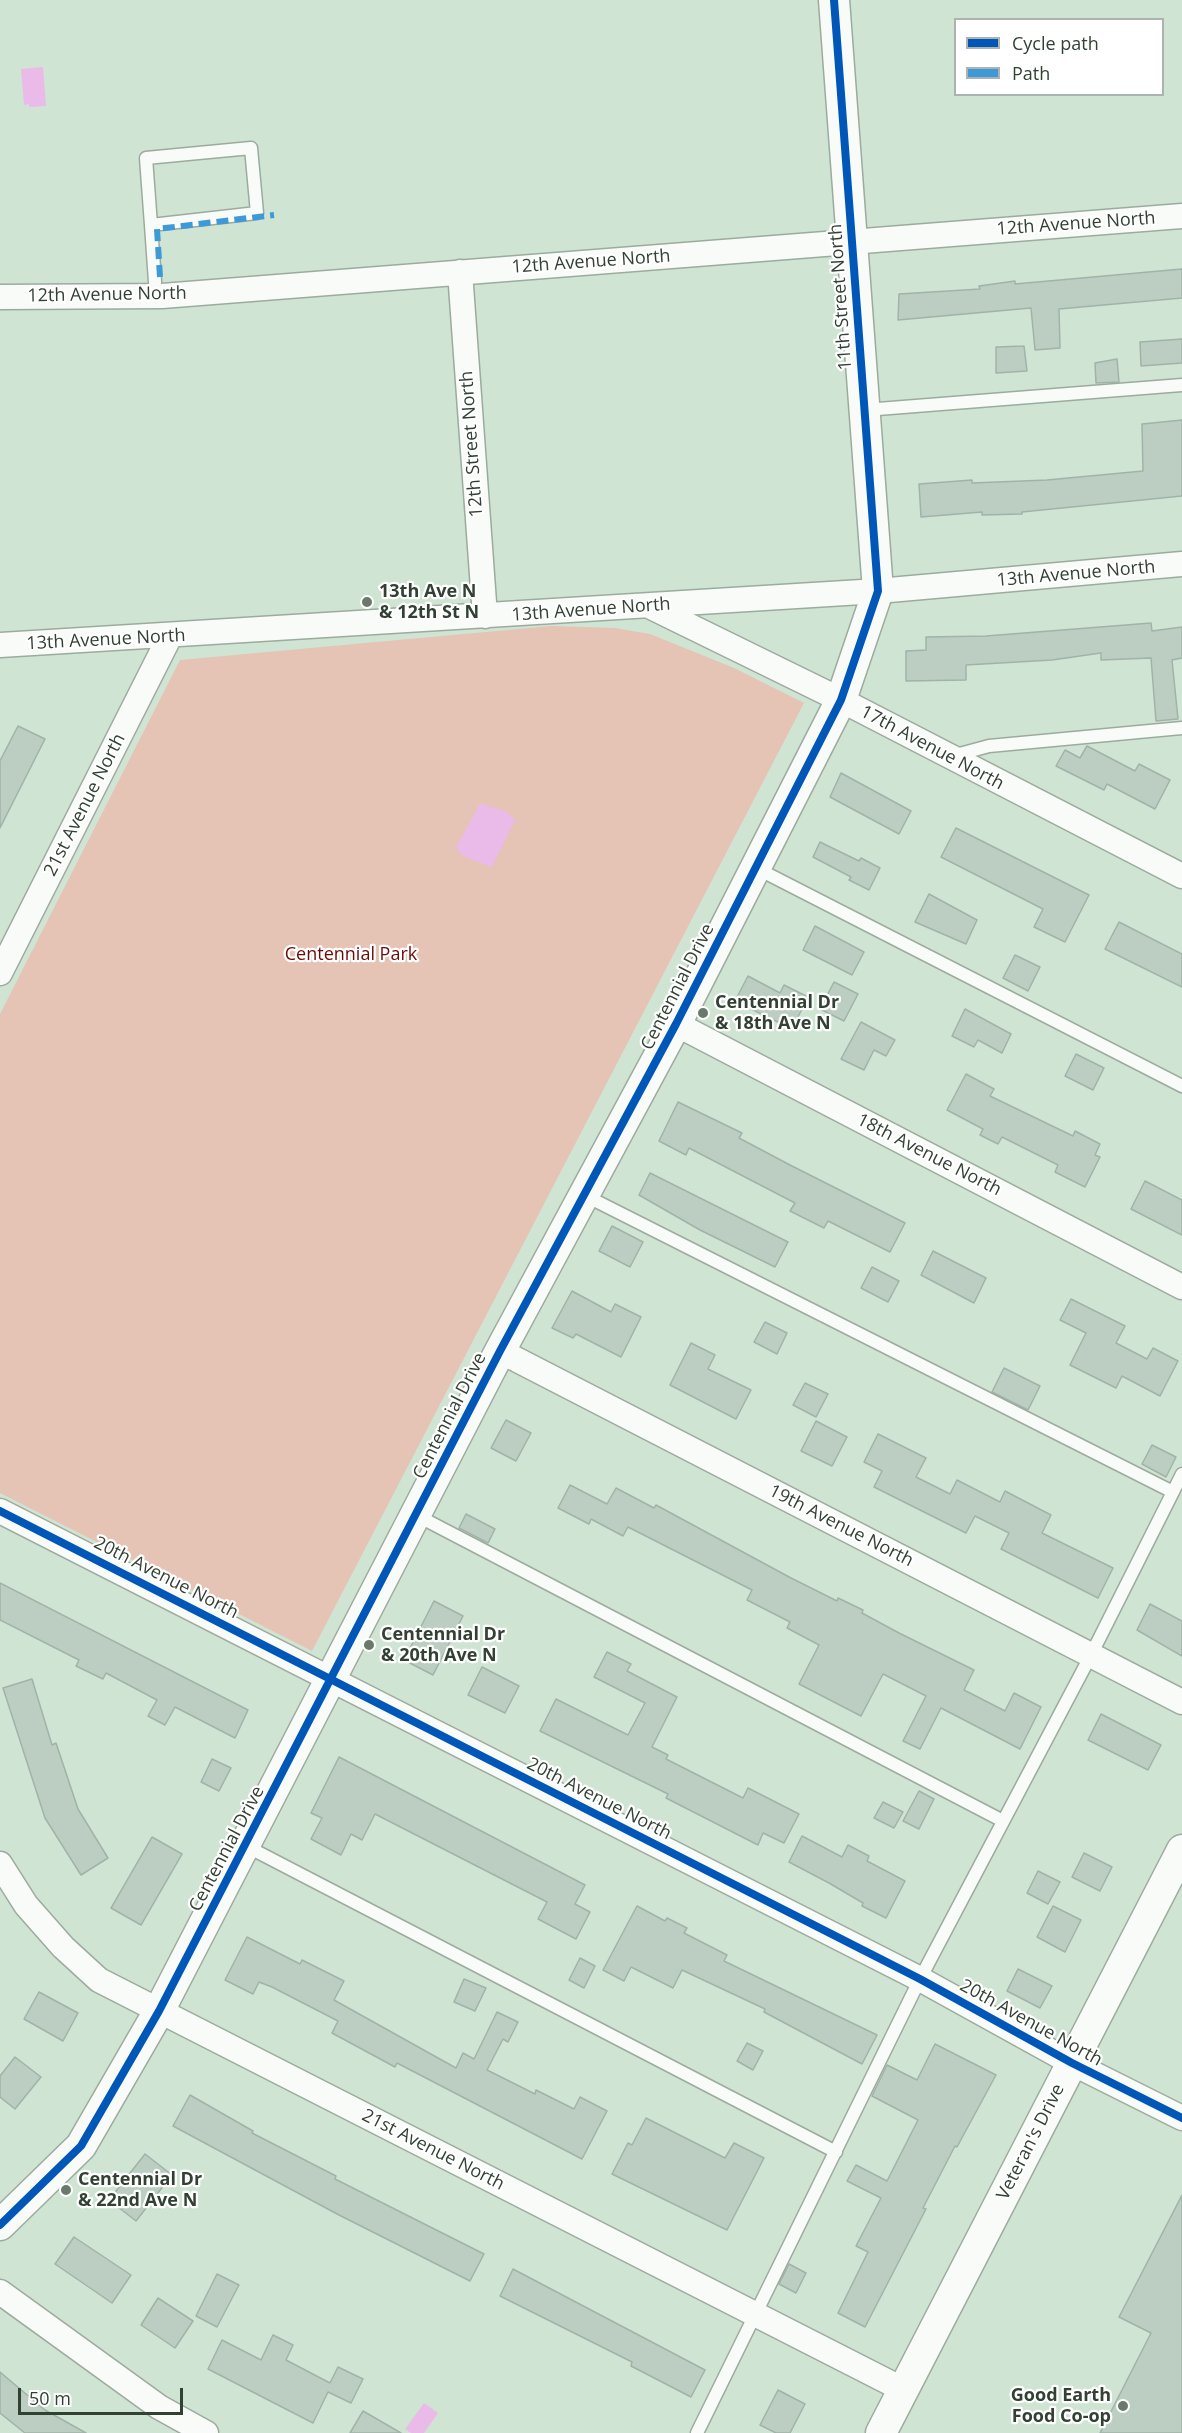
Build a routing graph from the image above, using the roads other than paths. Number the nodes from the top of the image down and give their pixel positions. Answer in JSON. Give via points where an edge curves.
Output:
{"nodes":[{"id":1,"x":834,"y":0,"type":"edge"},
{"id":2,"x":1182,"y":216,"type":"edge"},
{"id":3,"x":151,"y":225,"type":"junction"},
{"id":4,"x":852,"y":242,"type":"junction"},
{"id":5,"x":460,"y":272,"type":"junction"},
{"id":6,"x":156,"y":296,"type":"junction"},
{"id":7,"x":0,"y":297,"type":"edge"},
{"id":8,"x":1182,"y":386,"type":"edge"},
{"id":9,"x":865,"y":410,"type":"junction"},
{"id":10,"x":1182,"y":564,"type":"edge"},
{"id":11,"x":878,"y":591,"type":"junction"},
{"id":12,"x":648,"y":606,"type":"junction"},
{"id":13,"x":485,"y":616,"type":"junction"},
{"id":14,"x":170,"y":636,"type":"junction"},
{"id":15,"x":0,"y":645,"type":"edge"},
{"id":16,"x":841,"y":700,"type":"junction"},
{"id":17,"x":1182,"y":728,"type":"edge"},
{"id":18,"x":948,"y":758,"type":"junction"},
{"id":19,"x":756,"y":868,"type":"junction"},
{"id":20,"x":1182,"y":876,"type":"edge"},
{"id":21,"x":0,"y":973,"type":"edge"},
{"id":22,"x":676,"y":1024,"type":"junction"},
{"id":23,"x":1182,"y":1086,"type":"edge"},
{"id":24,"x":584,"y":1195,"type":"junction"},
{"id":25,"x":1182,"y":1287,"type":"edge"},
{"id":26,"x":500,"y":1351,"type":"junction"},
{"id":27,"x":1182,"y":1474,"type":"edge"},
{"id":28,"x":1173,"y":1492,"type":"junction"},
{"id":29,"x":0,"y":1511,"type":"edge"},
{"id":30,"x":417,"y":1515,"type":"junction"},
{"id":31,"x":1091,"y":1655,"type":"junction"},
{"id":32,"x":333,"y":1679,"type":"junction"},
{"id":33,"x":1182,"y":1702,"type":"edge"},
{"id":34,"x":1004,"y":1821,"type":"junction"},
{"id":35,"x":246,"y":1846,"type":"junction"},
{"id":36,"x":1182,"y":1850,"type":"edge"},
{"id":37,"x":0,"y":1864,"type":"edge"},
{"id":38,"x":920,"y":1979,"type":"junction"},
{"id":39,"x":159,"y":2011,"type":"junction"},
{"id":40,"x":1072,"y":2063,"type":"junction"},
{"id":41,"x":1182,"y":2118,"type":"edge"},
{"id":42,"x":836,"y":2152,"type":"junction"},
{"id":43,"x":0,"y":2225,"type":"edge"},
{"id":44,"x":0,"y":2292,"type":"edge"},
{"id":45,"x":757,"y":2314,"type":"junction"},
{"id":46,"x":904,"y":2390,"type":"junction"},
{"id":47,"x":206,"y":2433,"type":"edge"},
{"id":48,"x":697,"y":2433,"type":"edge"},
{"id":49,"x":881,"y":2433,"type":"edge"}],
"edges":[{"from":1,"to":4,"type":"street","name":"11th Street North"},
{"from":2,"to":4,"type":"street","name":"12th Avenue North"},
{"from":3,"to":3,"type":"lane","via":[[257,213],[251,148],[146,158]]},
{"from":3,"to":6,"type":"lane"},
{"from":4,"to":5,"type":"street","name":"12th Avenue North"},
{"from":4,"to":9,"type":"street","name":"11th Street North"},
{"from":5,"to":6,"type":"street","name":"12th Avenue North"},
{"from":5,"to":13,"type":"street","name":"12th Street North"},
{"from":6,"to":7,"type":"street","name":"12th Avenue North"},
{"from":8,"to":9,"type":"lane"},
{"from":9,"to":11,"type":"street","name":"11th Street North"},
{"from":10,"to":11,"type":"street","name":"13th Avenue North"},
{"from":11,"to":12,"type":"street","name":"13th Avenue North"},
{"from":11,"to":16,"type":"street","name":"Centennial Drive"},
{"from":12,"to":13,"type":"street","name":"13th Avenue North"},
{"from":12,"to":16,"type":"street","name":"17th Avenue North"},
{"from":13,"to":14,"type":"street","name":"13th Avenue North"},
{"from":14,"to":15,"type":"street","name":"13th Avenue North"},
{"from":14,"to":21,"type":"street","name":"21st Avenue North"},
{"from":16,"to":18,"type":"street","name":"17th Avenue North"},
{"from":16,"to":19,"type":"street","name":"Centennial Drive"},
{"from":17,"to":18,"type":"lane","via":[[989,746]]},
{"from":18,"to":20,"type":"street","name":"17th Avenue North"},
{"from":19,"to":22,"type":"street","name":"Centennial Drive"},
{"from":19,"to":23,"type":"lane"},
{"from":22,"to":24,"type":"street","name":"Centennial Drive"},
{"from":22,"to":25,"type":"street","name":"18th Avenue North"},
{"from":24,"to":26,"type":"street","name":"Centennial Drive"},
{"from":24,"to":28,"type":"lane"},
{"from":26,"to":30,"type":"street","name":"Centennial Drive"},
{"from":26,"to":31,"type":"street","name":"19th Avenue North"},
{"from":27,"to":28,"type":"lane"},
{"from":28,"to":31,"type":"lane"},
{"from":29,"to":32,"type":"street","name":"20th Avenue North"},
{"from":30,"to":32,"type":"street","name":"Centennial Drive"},
{"from":30,"to":34,"type":"lane"},
{"from":31,"to":33,"type":"street","name":"19th Avenue North"},
{"from":31,"to":34,"type":"lane"},
{"from":32,"to":35,"type":"street","name":"Centennial Drive"},
{"from":32,"to":38,"type":"street","name":"20th Avenue North"},
{"from":34,"to":38,"type":"lane"},
{"from":35,"to":39,"type":"street","name":"Centennial Drive"},
{"from":35,"to":42,"type":"lane"},
{"from":36,"to":40,"type":"street","name":"Veteran's Drive"},
{"from":37,"to":39,"type":"street","name":"21st Avenue North","via":[[26,1905],[63,1947],[99,1980]]},
{"from":38,"to":40,"type":"street","name":"20th Avenue North"},
{"from":38,"to":42,"type":"lane"},
{"from":39,"to":43,"type":"street","name":"Centennial Drive","via":[[81,2146]]},
{"from":39,"to":45,"type":"street","name":"21st Avenue North"},
{"from":40,"to":41,"type":"street","name":"20th Avenue North"},
{"from":40,"to":46,"type":"street","name":"Veteran's Drive"},
{"from":42,"to":45,"type":"lane"},
{"from":44,"to":47,"type":"street","via":[[159,2407]]},
{"from":45,"to":46,"type":"street","name":"21st Avenue North"},
{"from":45,"to":48,"type":"lane"},
{"from":46,"to":49,"type":"street","name":"Veteran's Drive"}]}
